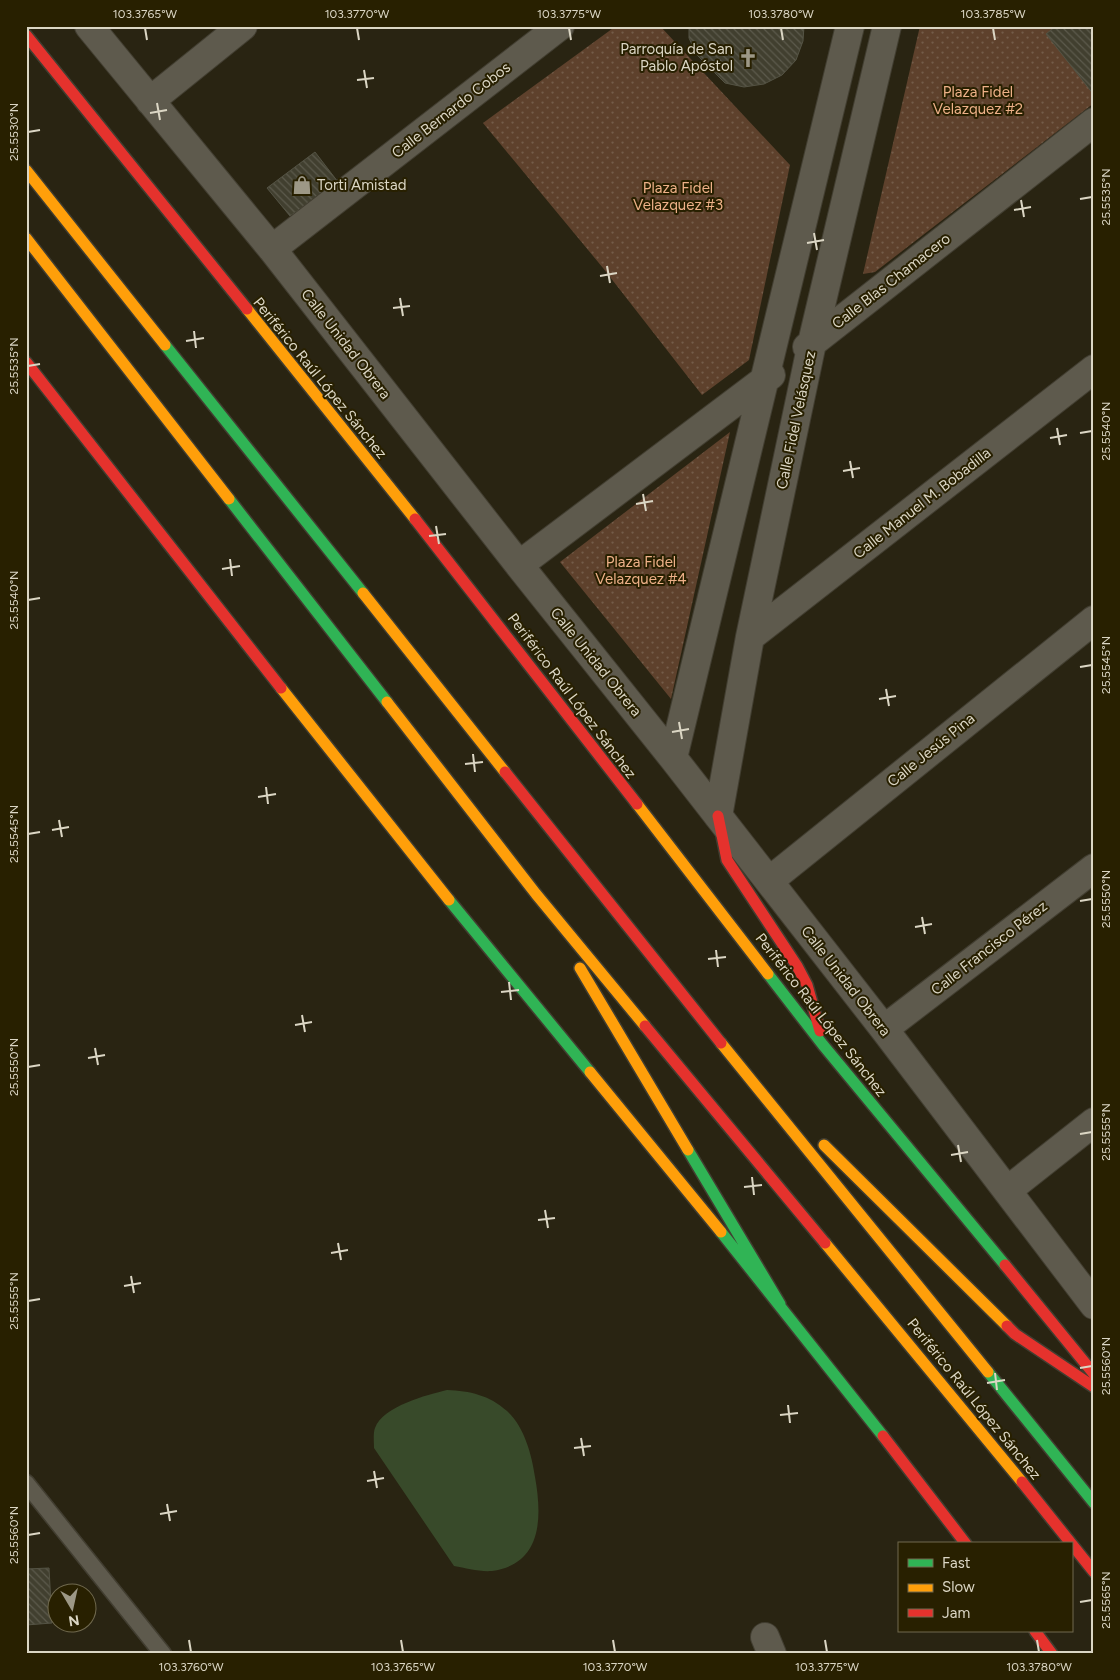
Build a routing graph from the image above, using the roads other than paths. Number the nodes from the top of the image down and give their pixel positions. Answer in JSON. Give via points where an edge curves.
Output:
{"nodes":[{"id":1,"x":89,"y":26,"type":"edge"},
{"id":2,"x":244,"y":26,"type":"edge"},
{"id":3,"x":560,"y":26,"type":"edge"},
{"id":4,"x":850,"y":26,"type":"edge"},
{"id":5,"x":887,"y":26,"type":"edge"},
{"id":6,"x":26,"y":35,"type":"edge"},
{"id":7,"x":150,"y":101,"type":"junction"},
{"id":8,"x":1094,"y":122,"type":"edge"},
{"id":9,"x":26,"y":170,"type":"edge"},
{"id":10,"x":26,"y":238,"type":"edge"},
{"id":11,"x":272,"y":249,"type":"junction"},
{"id":12,"x":812,"y":343,"type":"junction"},
{"id":13,"x":26,"y":362,"type":"edge"},
{"id":14,"x":1094,"y":369,"type":"edge"},
{"id":15,"x":765,"y":379,"type":"junction"},
{"id":16,"x":33,"y":380,"type":"edge"},
{"id":17,"x":519,"y":565,"type":"junction"},
{"id":18,"x":1094,"y":620,"type":"edge"},
{"id":19,"x":750,"y":637,"type":"junction"},
{"id":20,"x":673,"y":758,"type":"junction"},
{"id":21,"x":718,"y":816,"type":"junction"},
{"id":22,"x":1094,"y":868,"type":"edge"},
{"id":23,"x":769,"y":881,"type":"junction"},
{"id":24,"x":536,"y":894,"type":"junction"},
{"id":25,"x":884,"y":1029,"type":"junction"},
{"id":26,"x":719,"y":1040,"type":"junction"},
{"id":27,"x":823,"y":1044,"type":"junction"},
{"id":28,"x":797,"y":1117,"type":"dead end"},
{"id":29,"x":1094,"y":1122,"type":"edge"},
{"id":30,"x":818,"y":1138,"type":"dead end"},
{"id":31,"x":1008,"y":1190,"type":"junction"},
{"id":32,"x":780,"y":1304,"type":"junction"},
{"id":33,"x":1094,"y":1305,"type":"edge"},
{"id":34,"x":1094,"y":1374,"type":"edge"},
{"id":35,"x":1094,"y":1387,"type":"edge"},
{"id":36,"x":26,"y":1483,"type":"edge"},
{"id":37,"x":1094,"y":1503,"type":"edge"},
{"id":38,"x":964,"y":1542,"type":"edge"},
{"id":39,"x":1070,"y":1542,"type":"edge"},
{"id":40,"x":1072,"y":1544,"type":"edge"},
{"id":41,"x":1094,"y":1572,"type":"edge"},
{"id":42,"x":1035,"y":1632,"type":"edge"},
{"id":43,"x":163,"y":1654,"type":"edge"},
{"id":44,"x":1052,"y":1654,"type":"edge"}],
"edges":[{"from":1,"to":7,"type":"street","name":"Calle Unidad Obrera"},
{"from":2,"to":7,"type":"street"},
{"from":3,"to":11,"type":"street","name":"Calle Bernardo Cobos"},
{"from":4,"to":15,"type":"street"},
{"from":5,"to":12,"type":"street","name":"Calle Fidel Velásquez"},
{"from":6,"to":27,"type":"main road","name":"Periférico Raúl López Sánchez","via":[[469,585]]},
{"from":7,"to":11,"type":"street","name":"Calle Unidad Obrera"},
{"from":8,"to":12,"type":"street","name":"Calle Blas Chamacero"},
{"from":9,"to":26,"type":"main road","name":"Periférico Raúl López Sánchez"},
{"from":10,"to":24,"type":"main road","name":"Periférico Raúl López Sánchez"},
{"from":11,"to":17,"type":"street","name":"Calle Unidad Obrera"},
{"from":12,"to":15,"type":"street","name":"Calle Blas Chamacero"},
{"from":12,"to":19,"type":"street","name":"Calle Fidel Velásquez"},
{"from":13,"to":16,"type":"main road"},
{"from":14,"to":19,"type":"street","name":"Calle Manuel M. Bobadilla"},
{"from":15,"to":17,"type":"street","name":"Calle Blas Chamacero"},
{"from":15,"to":20,"type":"street"},
{"from":16,"to":32,"type":"main road","via":[[397,836]]},
{"from":17,"to":20,"type":"street","name":"Calle Unidad Obrera"},
{"from":18,"to":23,"type":"street","name":"Calle Jesús Pina"},
{"from":19,"to":21,"type":"street","name":"Calle Fidel Velásquez"},
{"from":20,"to":21,"type":"street","name":"Calle Unidad Obrera"},
{"from":21,"to":23,"type":"street","name":"Calle Unidad Obrera"},
{"from":21,"to":27,"type":"main road","via":[[727,860],[807,985]]},
{"from":22,"to":25,"type":"street","name":"Calle Francisco Pérez"},
{"from":23,"to":25,"type":"street","name":"Calle Unidad Obrera"},
{"from":24,"to":32,"type":"main road"},
{"from":24,"to":39,"type":"main road","name":"Periférico Raúl López Sánchez"},
{"from":25,"to":31,"type":"street","name":"Calle Unidad Obrera"},
{"from":26,"to":28,"type":"main road"},
{"from":26,"to":37,"type":"main road","name":"Periférico Raúl López Sánchez"},
{"from":27,"to":34,"type":"main road","name":"Periférico Raúl López Sánchez"},
{"from":29,"to":31,"type":"street"},
{"from":30,"to":35,"type":"main road","via":[[1015,1334]]},
{"from":31,"to":33,"type":"street","name":"Calle Unidad Obrera"},
{"from":32,"to":38,"type":"main road"},
{"from":36,"to":43,"type":"lane"},
{"from":40,"to":41,"type":"main road","name":"Periférico Raúl López Sánchez"},
{"from":42,"to":44,"type":"main road"}]}
